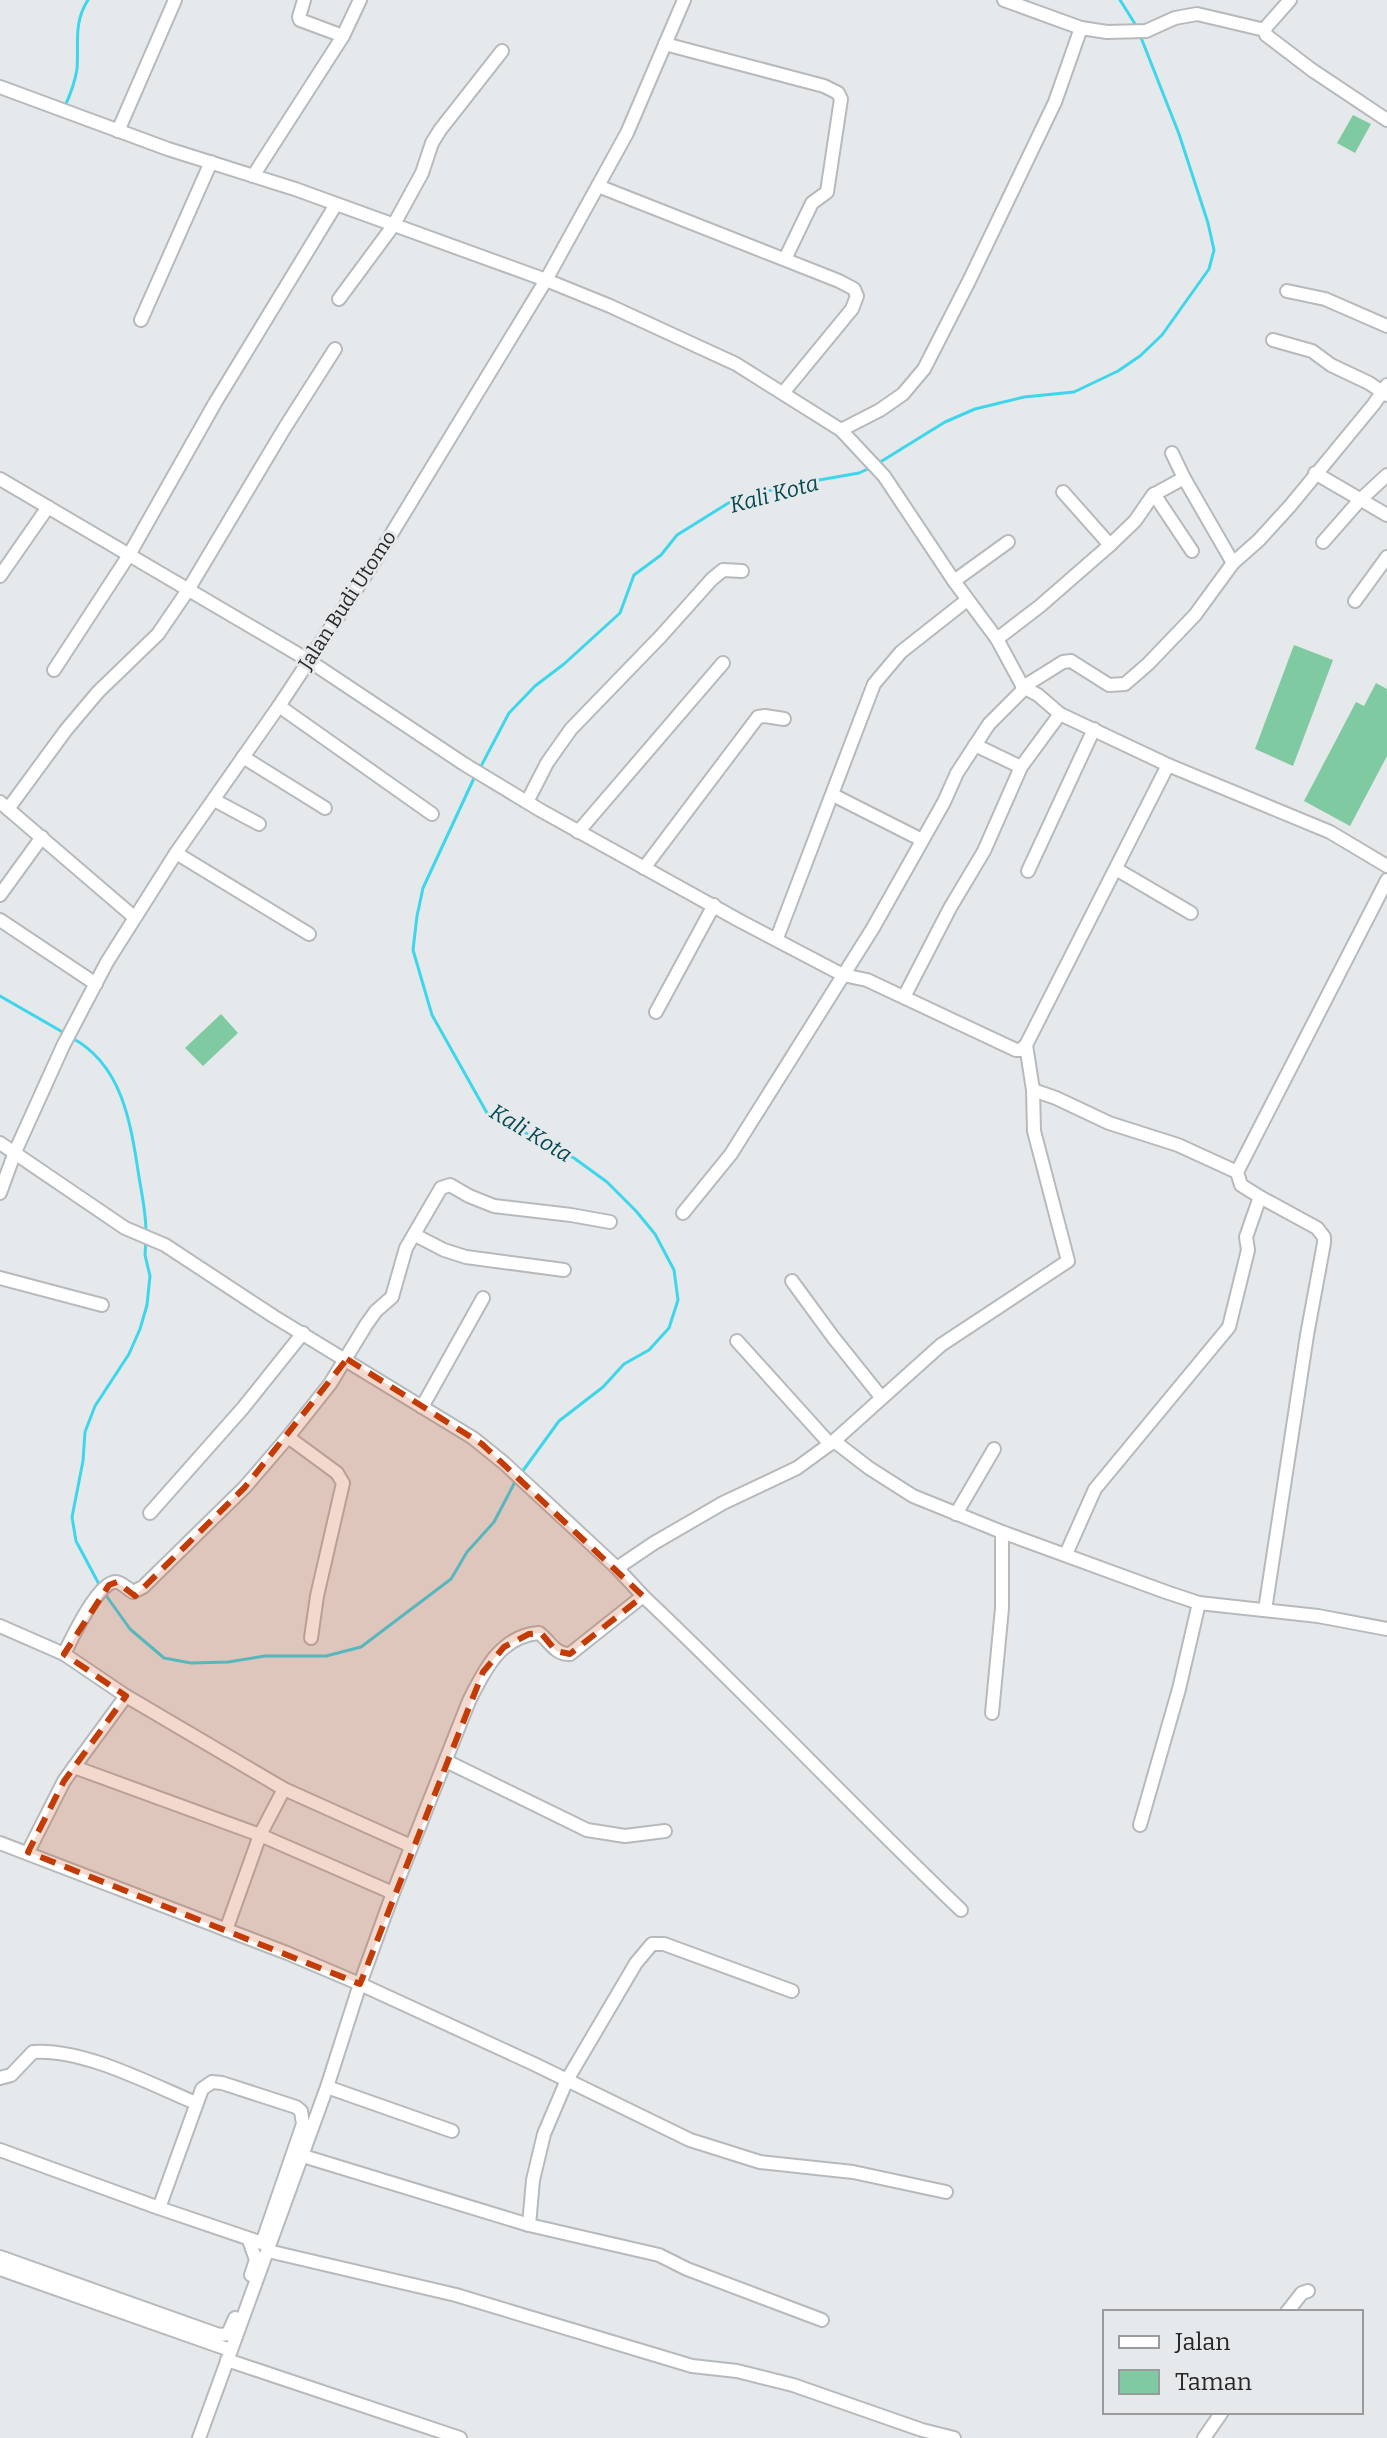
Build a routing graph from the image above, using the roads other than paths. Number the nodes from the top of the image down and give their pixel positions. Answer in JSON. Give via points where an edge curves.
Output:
{"nodes":[{"id":1,"x":175,"y":0,"type":"edge"},
{"id":2,"x":304,"y":0,"type":"edge"},
{"id":3,"x":360,"y":0,"type":"edge"},
{"id":4,"x":684,"y":0,"type":"edge"},
{"id":5,"x":1004,"y":0,"type":"edge"},
{"id":6,"x":1290,"y":0,"type":"edge"},
{"id":7,"x":1081,"y":28,"type":"junction"},
{"id":8,"x":1265,"y":30,"type":"junction"},
{"id":9,"x":343,"y":36,"type":"junction"},
{"id":10,"x":665,"y":44,"type":"junction"},
{"id":11,"x":502,"y":51,"type":"dead end"},
{"id":12,"x":0,"y":87,"type":"edge"},
{"id":13,"x":1387,"y":120,"type":"edge"},
{"id":14,"x":118,"y":131,"type":"junction"},
{"id":15,"x":211,"y":162,"type":"junction"},
{"id":16,"x":253,"y":176,"type":"junction"},
{"id":17,"x":598,"y":186,"type":"junction"},
{"id":18,"x":335,"y":206,"type":"junction"},
{"id":19,"x":393,"y":226,"type":"junction"},
{"id":20,"x":785,"y":259,"type":"junction"},
{"id":21,"x":546,"y":280,"type":"junction"},
{"id":22,"x":1287,"y":291,"type":"dead end"},
{"id":23,"x":339,"y":299,"type":"dead end"},
{"id":24,"x":141,"y":320,"type":"dead end"},
{"id":25,"x":1387,"y":326,"type":"edge"},
{"id":26,"x":1273,"y":340,"type":"dead end"},
{"id":27,"x":335,"y":349,"type":"dead end"},
{"id":28,"x":1385,"y":390,"type":"edge"},
{"id":29,"x":783,"y":393,"type":"junction"},
{"id":30,"x":841,"y":430,"type":"junction"},
{"id":31,"x":1172,"y":453,"type":"dead end"},
{"id":32,"x":1315,"y":473,"type":"junction"},
{"id":33,"x":1387,"y":475,"type":"edge"},
{"id":34,"x":1184,"y":478,"type":"junction"},
{"id":35,"x":0,"y":479,"type":"edge"},
{"id":36,"x":1063,"y":492,"type":"dead end"},
{"id":37,"x":1154,"y":494,"type":"junction"},
{"id":38,"x":1359,"y":501,"type":"junction"},
{"id":39,"x":48,"y":507,"type":"junction"},
{"id":40,"x":1387,"y":515,"type":"edge"},
{"id":41,"x":1008,"y":542,"type":"dead end"},
{"id":42,"x":1323,"y":542,"type":"dead end"},
{"id":43,"x":1110,"y":545,"type":"junction"},
{"id":44,"x":1192,"y":551,"type":"dead end"},
{"id":45,"x":129,"y":555,"type":"junction"},
{"id":46,"x":1387,"y":557,"type":"edge"},
{"id":47,"x":1233,"y":563,"type":"junction"},
{"id":48,"x":742,"y":571,"type":"dead end"},
{"id":49,"x":0,"y":576,"type":"edge"},
{"id":50,"x":954,"y":581,"type":"junction"},
{"id":51,"x":188,"y":590,"type":"junction"},
{"id":52,"x":967,"y":600,"type":"junction"},
{"id":53,"x":1355,"y":601,"type":"dead end"},
{"id":54,"x":997,"y":639,"type":"junction"},
{"id":55,"x":308,"y":660,"type":"junction"},
{"id":56,"x":723,"y":663,"type":"dead end"},
{"id":57,"x":54,"y":670,"type":"dead end"},
{"id":58,"x":1023,"y":687,"type":"junction"},
{"id":59,"x":279,"y":706,"type":"junction"},
{"id":60,"x":1060,"y":714,"type":"junction"},
{"id":61,"x":784,"y":719,"type":"dead end"},
{"id":62,"x":1094,"y":729,"type":"junction"},
{"id":63,"x":975,"y":745,"type":"junction"},
{"id":64,"x":243,"y":757,"type":"junction"},
{"id":65,"x":1168,"y":765,"type":"junction"},
{"id":66,"x":1021,"y":767,"type":"junction"},
{"id":67,"x":833,"y":795,"type":"junction"},
{"id":68,"x":214,"y":800,"type":"junction"},
{"id":69,"x":527,"y":802,"type":"junction"},
{"id":70,"x":4,"y":805,"type":"edge"},
{"id":71,"x":325,"y":808,"type":"dead end"},
{"id":72,"x":432,"y":814,"type":"dead end"},
{"id":73,"x":259,"y":824,"type":"dead end"},
{"id":74,"x":578,"y":832,"type":"junction"},
{"id":75,"x":42,"y":837,"type":"junction"},
{"id":76,"x":922,"y":840,"type":"junction"},
{"id":77,"x":176,"y":853,"type":"junction"},
{"id":78,"x":1387,"y":866,"type":"edge"},
{"id":79,"x":644,"y":868,"type":"junction"},
{"id":80,"x":1116,"y":869,"type":"junction"},
{"id":81,"x":1028,"y":871,"type":"dead end"},
{"id":82,"x":1387,"y":880,"type":"edge"},
{"id":83,"x":0,"y":895,"type":"edge"},
{"id":84,"x":714,"y":905,"type":"junction"},
{"id":85,"x":1191,"y":913,"type":"dead end"},
{"id":86,"x":134,"y":917,"type":"junction"},
{"id":87,"x":0,"y":920,"type":"edge"},
{"id":88,"x":309,"y":934,"type":"dead end"},
{"id":89,"x":777,"y":938,"type":"junction"},
{"id":90,"x":843,"y":975,"type":"junction"},
{"id":91,"x":96,"y":984,"type":"junction"},
{"id":92,"x":904,"y":997,"type":"junction"},
{"id":93,"x":656,"y":1012,"type":"dead end"},
{"id":94,"x":1026,"y":1045,"type":"junction"},
{"id":95,"x":1033,"y":1090,"type":"junction"},
{"id":96,"x":0,"y":1143,"type":"edge"},
{"id":97,"x":15,"y":1152,"type":"junction"},
{"id":98,"x":1237,"y":1172,"type":"junction"},
{"id":99,"x":0,"y":1193,"type":"edge"},
{"id":100,"x":1260,"y":1197,"type":"junction"},
{"id":101,"x":683,"y":1213,"type":"dead end"},
{"id":102,"x":610,"y":1222,"type":"dead end"},
{"id":103,"x":415,"y":1235,"type":"junction"},
{"id":104,"x":564,"y":1270,"type":"dead end"},
{"id":105,"x":0,"y":1278,"type":"edge"},
{"id":106,"x":792,"y":1281,"type":"dead end"},
{"id":107,"x":483,"y":1298,"type":"dead end"},
{"id":108,"x":102,"y":1305,"type":"dead end"},
{"id":109,"x":303,"y":1333,"type":"junction"},
{"id":110,"x":737,"y":1341,"type":"dead end"},
{"id":111,"x":347,"y":1359,"type":"junction"},
{"id":112,"x":881,"y":1397,"type":"junction"},
{"id":113,"x":422,"y":1407,"type":"junction"},
{"id":114,"x":288,"y":1437,"type":"junction"},
{"id":115,"x":832,"y":1442,"type":"junction"},
{"id":116,"x":994,"y":1449,"type":"dead end"},
{"id":117,"x":150,"y":1513,"type":"dead end"},
{"id":118,"x":956,"y":1514,"type":"junction"},
{"id":119,"x":1002,"y":1532,"type":"junction"},
{"id":120,"x":1066,"y":1554,"type":"junction"},
{"id":121,"x":617,"y":1568,"type":"junction"},
{"id":122,"x":643,"y":1596,"type":"junction"},
{"id":123,"x":1199,"y":1603,"type":"junction"},
{"id":124,"x":1265,"y":1610,"type":"junction"},
{"id":125,"x":0,"y":1626,"type":"edge"},
{"id":126,"x":1387,"y":1629,"type":"edge"},
{"id":127,"x":311,"y":1638,"type":"dead end"},
{"id":128,"x":64,"y":1654,"type":"junction"},
{"id":129,"x":126,"y":1696,"type":"junction"},
{"id":130,"x":992,"y":1713,"type":"dead end"},
{"id":131,"x":446,"y":1761,"type":"junction"},
{"id":132,"x":74,"y":1767,"type":"junction"},
{"id":133,"x":284,"y":1789,"type":"junction"},
{"id":134,"x":1140,"y":1825,"type":"dead end"},
{"id":135,"x":665,"y":1831,"type":"dead end"},
{"id":136,"x":260,"y":1835,"type":"junction"},
{"id":137,"x":0,"y":1843,"type":"edge"},
{"id":138,"x":411,"y":1846,"type":"junction"},
{"id":139,"x":28,"y":1852,"type":"junction"},
{"id":140,"x":393,"y":1893,"type":"junction"},
{"id":141,"x":961,"y":1910,"type":"dead end"},
{"id":142,"x":226,"y":1930,"type":"junction"},
{"id":143,"x":360,"y":1984,"type":"junction"},
{"id":144,"x":792,"y":1991,"type":"dead end"},
{"id":145,"x":0,"y":2078,"type":"edge"},
{"id":146,"x":567,"y":2080,"type":"junction"},
{"id":147,"x":327,"y":2087,"type":"junction"},
{"id":148,"x":196,"y":2103,"type":"junction"},
{"id":149,"x":452,"y":2131,"type":"dead end"},
{"id":150,"x":0,"y":2150,"type":"edge"},
{"id":151,"x":303,"y":2156,"type":"junction"},
{"id":152,"x":946,"y":2192,"type":"dead end"},
{"id":153,"x":159,"y":2208,"type":"junction"},
{"id":154,"x":529,"y":2225,"type":"junction"},
{"id":155,"x":249,"y":2240,"type":"junction"},
{"id":156,"x":268,"y":2251,"type":"junction"},
{"id":157,"x":0,"y":2257,"type":"edge"},
{"id":158,"x":0,"y":2269,"type":"edge"},
{"id":159,"x":1308,"y":2291,"type":"dead end"},
{"id":160,"x":1289,"y":2310,"type":"edge"},
{"id":161,"x":822,"y":2320,"type":"dead end"},
{"id":162,"x":229,"y":2355,"type":"junction"},
{"id":163,"x":1221,"y":2414,"type":"edge"},
{"id":164,"x":199,"y":2438,"type":"edge"},
{"id":165,"x":460,"y":2438,"type":"edge"},
{"id":166,"x":954,"y":2438,"type":"edge"},
{"id":167,"x":1204,"y":2438,"type":"edge"}],
"edges":[{"from":1,"to":14,"type":"street"},
{"from":2,"to":9,"type":"street","via":[[300,20]]},
{"from":3,"to":9,"type":"street"},
{"from":4,"to":10,"type":"street","name":"Jalan Budi Utomo"},
{"from":5,"to":7,"type":"street"},
{"from":6,"to":8,"type":"street"},
{"from":7,"to":8,"type":"street","via":[[1146,31],[1197,14]]},
{"from":7,"to":30,"type":"street","via":[[1055,102],[924,369],[903,394]]},
{"from":8,"to":13,"type":"street","via":[[1294,58]]},
{"from":9,"to":16,"type":"street"},
{"from":10,"to":17,"type":"street","name":"Jalan Budi Utomo"},
{"from":10,"to":20,"type":"street","via":[[838,93],[841,106],[827,192],[812,203]]},
{"from":11,"to":19,"type":"street","via":[[440,130]]},
{"from":12,"to":14,"type":"street"},
{"from":14,"to":15,"type":"street"},
{"from":15,"to":16,"type":"street"},
{"from":15,"to":24,"type":"street"},
{"from":16,"to":18,"type":"street"},
{"from":17,"to":20,"type":"street"},
{"from":17,"to":21,"type":"street","name":"Jalan Budi Utomo"},
{"from":18,"to":19,"type":"street"},
{"from":18,"to":45,"type":"street"},
{"from":19,"to":21,"type":"street"},
{"from":19,"to":23,"type":"street"},
{"from":20,"to":29,"type":"street","via":[[839,281],[857,296]]},
{"from":21,"to":29,"type":"street","via":[[706,348]]},
{"from":21,"to":55,"type":"street","name":"Jalan Budi Utomo","via":[[378,556]]},
{"from":22,"to":25,"type":"street","via":[[1325,299]]},
{"from":26,"to":28,"type":"street","via":[[1312,351]]},
{"from":27,"to":51,"type":"street"},
{"from":28,"to":32,"type":"street"},
{"from":29,"to":30,"type":"street"},
{"from":30,"to":50,"type":"street","via":[[884,476]]},
{"from":31,"to":34,"type":"street"},
{"from":32,"to":38,"type":"street"},
{"from":32,"to":47,"type":"street"},
{"from":33,"to":38,"type":"street"},
{"from":34,"to":37,"type":"street"},
{"from":34,"to":47,"type":"street"},
{"from":35,"to":39,"type":"street"},
{"from":36,"to":43,"type":"street"},
{"from":37,"to":43,"type":"street"},
{"from":37,"to":44,"type":"street"},
{"from":38,"to":40,"type":"street"},
{"from":38,"to":42,"type":"street"},
{"from":39,"to":45,"type":"street"},
{"from":39,"to":49,"type":"street"},
{"from":41,"to":50,"type":"street"},
{"from":43,"to":54,"type":"street"},
{"from":45,"to":51,"type":"street"},
{"from":45,"to":57,"type":"street"},
{"from":46,"to":53,"type":"street"},
{"from":47,"to":58,"type":"street","via":[[1195,615],[1125,684],[1109,685],[1071,661]]},
{"from":48,"to":69,"type":"street","via":[[723,570],[712,579],[571,729]]},
{"from":50,"to":52,"type":"street"},
{"from":51,"to":55,"type":"street"},
{"from":51,"to":70,"type":"street","via":[[158,634],[98,692]]},
{"from":52,"to":54,"type":"street"},
{"from":52,"to":67,"type":"street","via":[[901,652],[874,684]]},
{"from":54,"to":58,"type":"street"},
{"from":55,"to":59,"type":"street","name":"Jalan Budi Utomo"},
{"from":55,"to":69,"type":"street"},
{"from":56,"to":74,"type":"street"},
{"from":58,"to":60,"type":"street"},
{"from":58,"to":63,"type":"street"},
{"from":59,"to":64,"type":"street","name":"Jalan Budi Utomo"},
{"from":59,"to":72,"type":"street"},
{"from":60,"to":62,"type":"street"},
{"from":60,"to":66,"type":"street"},
{"from":61,"to":79,"type":"street","via":[[758,717]]},
{"from":62,"to":65,"type":"street"},
{"from":62,"to":81,"type":"street"},
{"from":63,"to":66,"type":"street"},
{"from":63,"to":76,"type":"street"},
{"from":64,"to":68,"type":"street","name":"Jalan Budi Utomo"},
{"from":64,"to":71,"type":"street"},
{"from":65,"to":78,"type":"street","via":[[1304,820]]},
{"from":65,"to":80,"type":"street"},
{"from":66,"to":92,"type":"street","via":[[984,851]]},
{"from":67,"to":76,"type":"street"},
{"from":67,"to":89,"type":"street"},
{"from":68,"to":73,"type":"street"},
{"from":68,"to":77,"type":"street","name":"Jalan Budi Utomo"},
{"from":69,"to":74,"type":"street"},
{"from":70,"to":75,"type":"street"},
{"from":74,"to":79,"type":"street"},
{"from":75,"to":83,"type":"street"},
{"from":75,"to":86,"type":"street"},
{"from":76,"to":90,"type":"street"},
{"from":77,"to":86,"type":"street","name":"Jalan Budi Utomo"},
{"from":77,"to":88,"type":"street"},
{"from":79,"to":84,"type":"street"},
{"from":80,"to":85,"type":"street"},
{"from":80,"to":94,"type":"street"},
{"from":82,"to":98,"type":"street"},
{"from":84,"to":89,"type":"street"},
{"from":84,"to":93,"type":"street"},
{"from":86,"to":91,"type":"street","name":"Jalan Budi Utomo"},
{"from":87,"to":91,"type":"street"},
{"from":89,"to":90,"type":"street"},
{"from":90,"to":92,"type":"street"},
{"from":90,"to":101,"type":"street","via":[[731,1154]]},
{"from":91,"to":97,"type":"street","name":"Jalan Budi Utomo"},
{"from":92,"to":94,"type":"street","via":[[1010,1048]]},
{"from":94,"to":95,"type":"street"},
{"from":95,"to":98,"type":"street"},
{"from":95,"to":112,"type":"street","via":[[1034,1131],[1068,1261],[941,1345]]},
{"from":96,"to":97,"type":"street"},
{"from":97,"to":99,"type":"street","name":"Jalan Budi Utomo"},
{"from":97,"to":109,"type":"street","via":[[113,1221],[157,1240]]},
{"from":98,"to":100,"type":"street","via":[[1241,1185]]},
{"from":100,"to":120,"type":"street","via":[[1246,1237],[1248,1250],[1229,1327],[1095,1489]]},
{"from":100,"to":124,"type":"street","via":[[1324,1237]]},
{"from":102,"to":103,"type":"street","via":[[494,1206],[450,1185],[441,1188]]},
{"from":103,"to":104,"type":"street","via":[[466,1257]]},
{"from":103,"to":111,"type":"street","via":[[392,1297],[376,1311]]},
{"from":105,"to":108,"type":"street"},
{"from":106,"to":112,"type":"street"},
{"from":107,"to":113,"type":"street"},
{"from":109,"to":111,"type":"street"},
{"from":109,"to":117,"type":"street"},
{"from":110,"to":115,"type":"street"},
{"from":111,"to":113,"type":"street"},
{"from":111,"to":114,"type":"street"},
{"from":112,"to":115,"type":"street"},
{"from":113,"to":121,"type":"street","via":[[504,1463]]},
{"from":114,"to":127,"type":"street","via":[[343,1483]]},
{"from":114,"to":128,"type":"street","via":[[143,1587],[133,1592],[117,1582],[95,1598]]},
{"from":115,"to":118,"type":"street","via":[[913,1496]]},
{"from":115,"to":121,"type":"street","via":[[797,1468],[723,1503]]},
{"from":116,"to":118,"type":"street"},
{"from":118,"to":119,"type":"street"},
{"from":119,"to":120,"type":"street"},
{"from":119,"to":130,"type":"street","via":[[1002,1608]]},
{"from":120,"to":123,"type":"street"},
{"from":121,"to":122,"type":"street"},
{"from":122,"to":131,"type":"street","via":[[570,1654],[556,1651],[539,1633],[504,1647],[483,1672]]},
{"from":122,"to":141,"type":"street"},
{"from":123,"to":124,"type":"street"},
{"from":123,"to":134,"type":"street"},
{"from":124,"to":126,"type":"street"},
{"from":125,"to":128,"type":"street"},
{"from":128,"to":129,"type":"street"},
{"from":129,"to":132,"type":"street"},
{"from":129,"to":133,"type":"street"},
{"from":131,"to":135,"type":"street","via":[[587,1830],[625,1836]]},
{"from":131,"to":138,"type":"street"},
{"from":132,"to":136,"type":"street"},
{"from":132,"to":139,"type":"street"},
{"from":133,"to":136,"type":"street"},
{"from":133,"to":138,"type":"street"},
{"from":136,"to":140,"type":"street"},
{"from":136,"to":142,"type":"street"},
{"from":137,"to":139,"type":"street"},
{"from":138,"to":140,"type":"street"},
{"from":139,"to":142,"type":"street"},
{"from":140,"to":143,"type":"street"},
{"from":142,"to":143,"type":"street"},
{"from":143,"to":146,"type":"street"},
{"from":143,"to":147,"type":"street"},
{"from":144,"to":146,"type":"street","via":[[652,1944]]},
{"from":145,"to":148,"type":"street","via":[[11,2075],[33,2052],[51,2051],[88,2060]]},
{"from":146,"to":152,"type":"street","via":[[690,2140],[741,2158],[853,2172]]},
{"from":146,"to":154,"type":"street","via":[[544,2134]]},
{"from":147,"to":149,"type":"street"},
{"from":147,"to":151,"type":"street"},
{"from":148,"to":153,"type":"street"},
{"from":148,"to":155,"type":"street","via":[[212,2082],[301,2111],[303,2124],[262,2243]]},
{"from":150,"to":153,"type":"street"},
{"from":151,"to":154,"type":"street"},
{"from":151,"to":156,"type":"street"},
{"from":153,"to":155,"type":"street"},
{"from":154,"to":161,"type":"street","via":[[659,2255]]},
{"from":155,"to":157,"type":"street","via":[[256,2260],[228,2334],[219,2335]]},
{"from":156,"to":162,"type":"street"},
{"from":156,"to":166,"type":"street","via":[[482,2302],[692,2366],[793,2385]]},
{"from":158,"to":162,"type":"street"},
{"from":159,"to":160,"type":"street"},
{"from":162,"to":164,"type":"street"},
{"from":162,"to":165,"type":"street"},
{"from":163,"to":167,"type":"street"}]}
